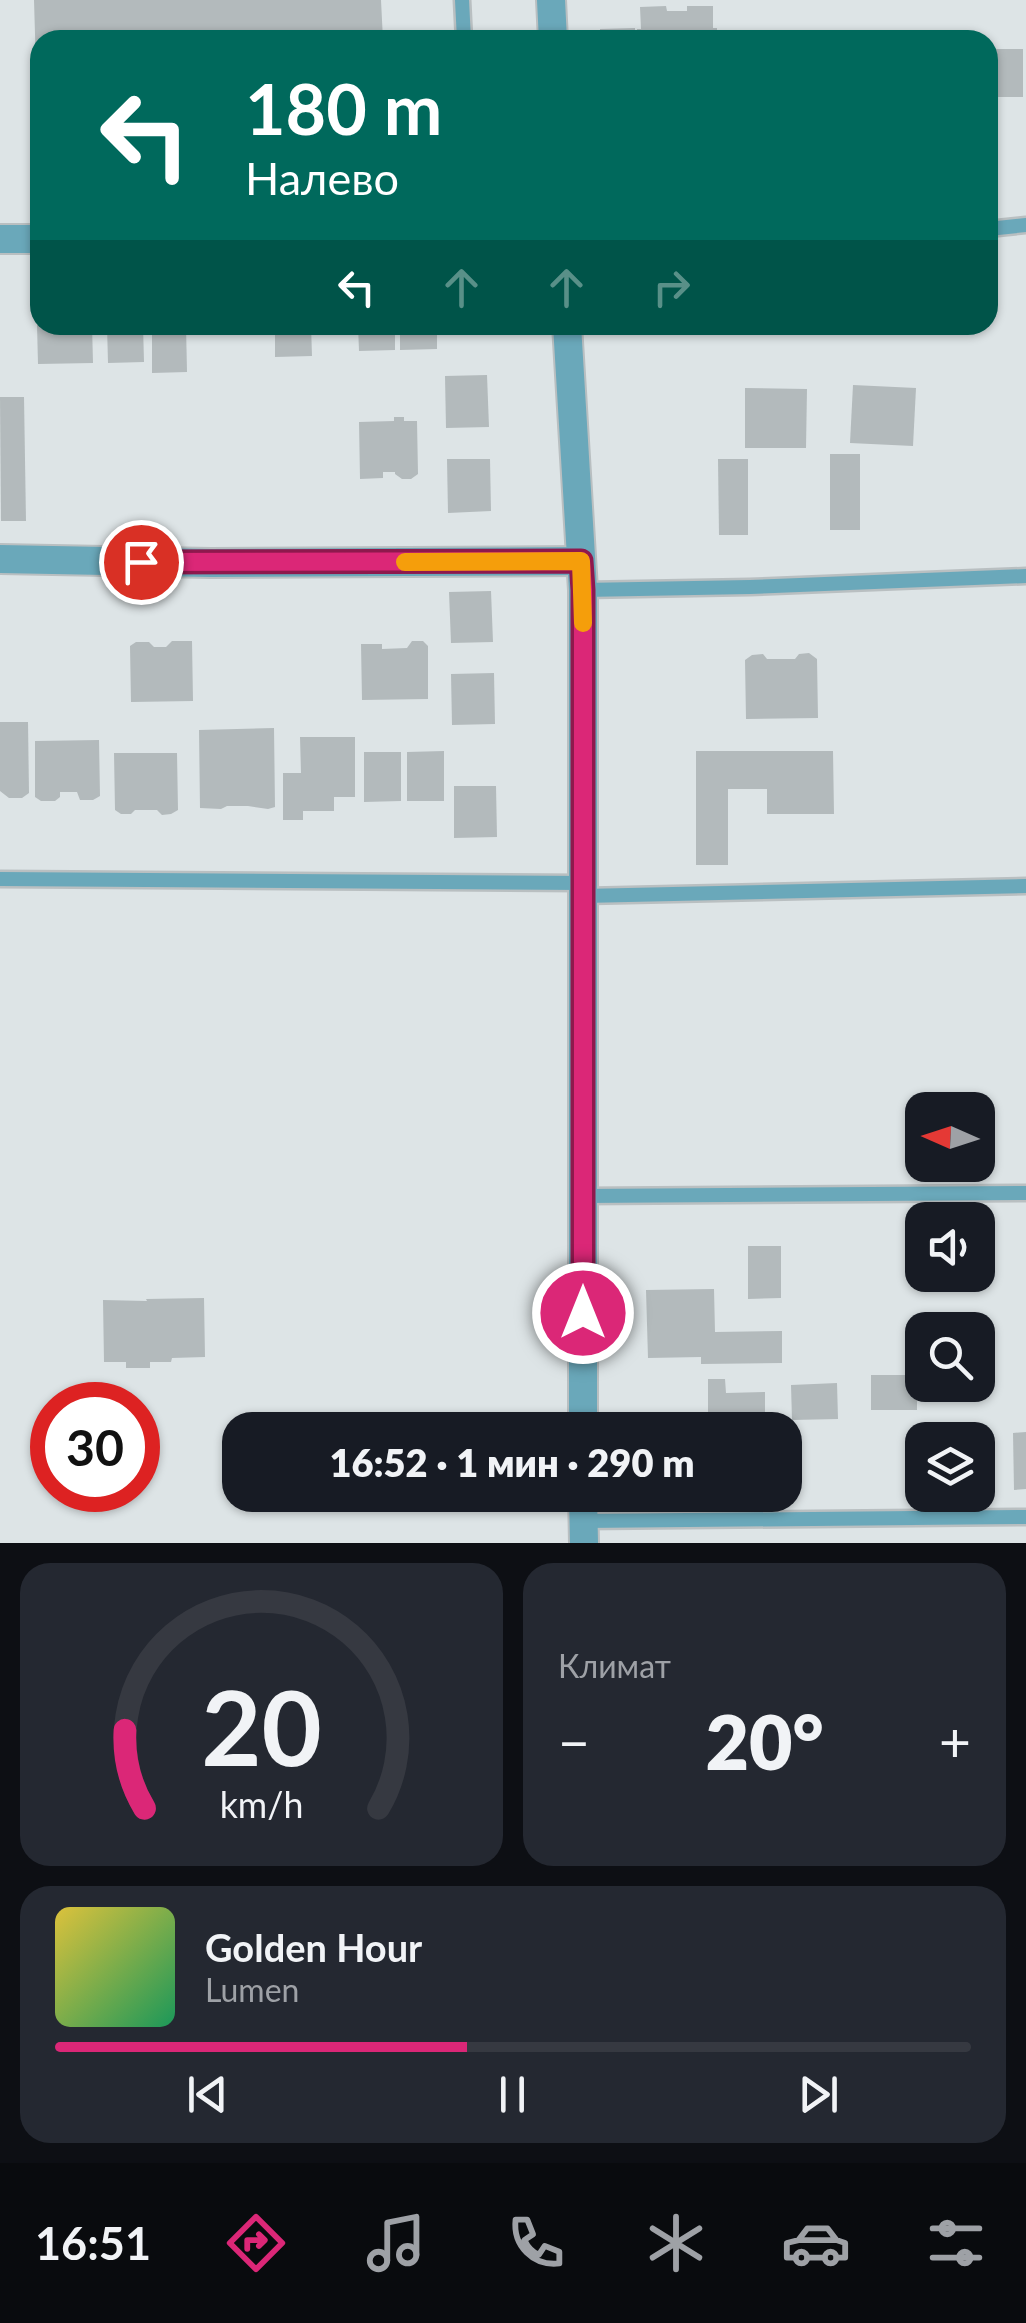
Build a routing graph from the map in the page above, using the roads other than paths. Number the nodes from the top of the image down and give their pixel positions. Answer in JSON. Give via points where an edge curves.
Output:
{"nodes":[{"id":1,"x":462,"y":0,"type":"edge"},
{"id":2,"x":551,"y":0,"type":"edge"},
{"id":3,"x":464,"y":30,"type":"edge"},
{"id":4,"x":552,"y":30,"type":"edge"},
{"id":5,"x":1026,"y":226,"type":"edge"},
{"id":6,"x":998,"y":227,"type":"edge"},
{"id":7,"x":30,"y":239,"type":"edge"},
{"id":8,"x":0,"y":240,"type":"edge"},
{"id":9,"x":568,"y":335,"type":"edge"},
{"id":10,"x":0,"y":559,"type":"edge"},
{"id":11,"x":582,"y":575,"type":"junction"},
{"id":12,"x":1026,"y":576,"type":"edge"},
{"id":13,"x":0,"y":879,"type":"edge"},
{"id":14,"x":1026,"y":886,"type":"edge"},
{"id":15,"x":583,"y":889,"type":"junction"},
{"id":16,"x":1026,"y":1193,"type":"edge"},
{"id":17,"x":583,"y":1196,"type":"junction"},
{"id":18,"x":583,"y":1412,"type":"edge"},
{"id":19,"x":1026,"y":1516,"type":"edge"},
{"id":20,"x":584,"y":1520,"type":"edge"}],
"edges":[{"from":1,"to":3,"type":"lane"},
{"from":2,"to":4,"type":"street"},
{"from":5,"to":6,"type":"lane"},
{"from":7,"to":8,"type":"street"},
{"from":9,"to":11,"type":"street"},
{"from":10,"to":11,"type":"street"},
{"from":11,"to":12,"type":"lane","via":[[750,587]]},
{"from":11,"to":15,"type":"street"},
{"from":13,"to":15,"type":"lane"},
{"from":14,"to":15,"type":"lane"},
{"from":15,"to":17,"type":"street"},
{"from":16,"to":17,"type":"lane"},
{"from":17,"to":18,"type":"street"},
{"from":19,"to":20,"type":"lane"}]}
